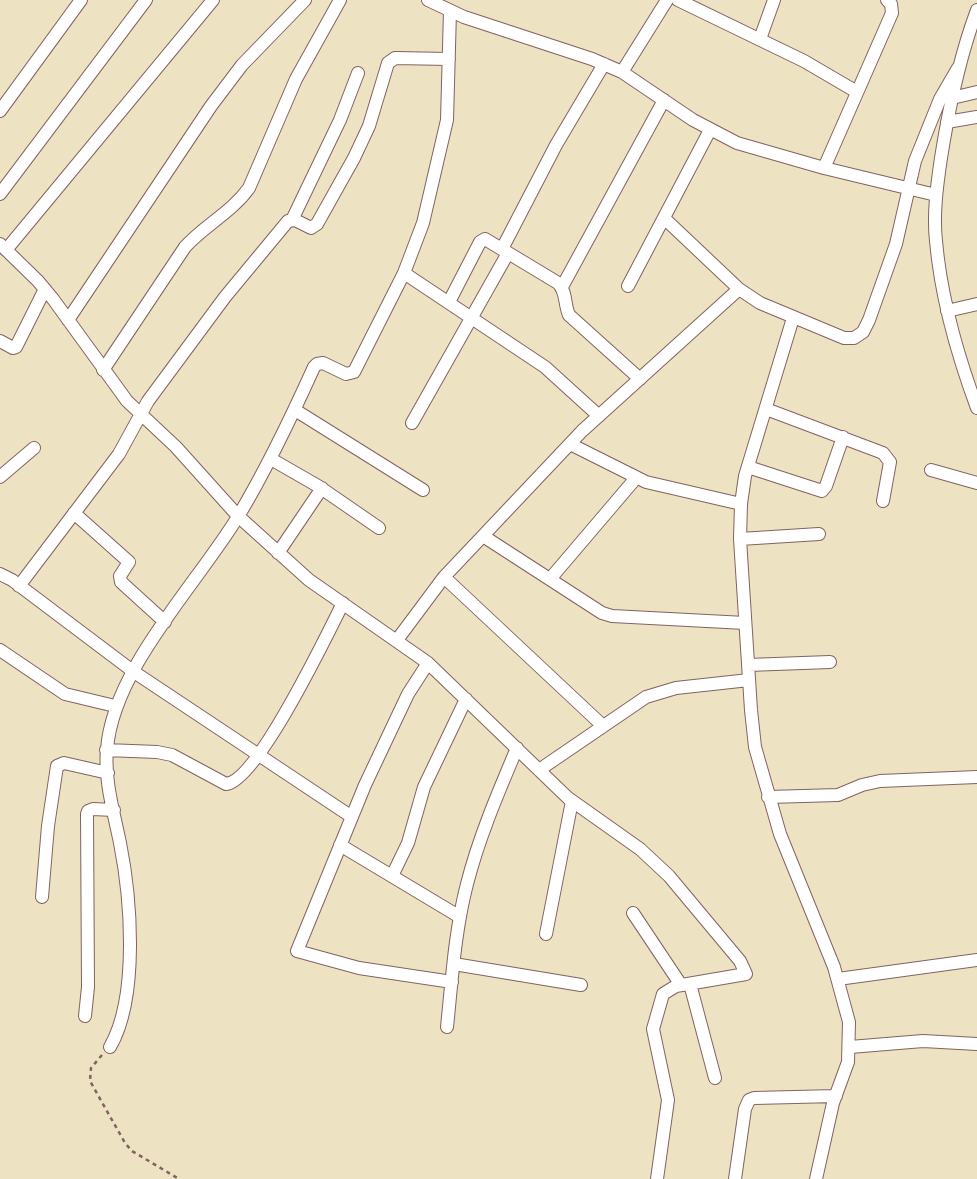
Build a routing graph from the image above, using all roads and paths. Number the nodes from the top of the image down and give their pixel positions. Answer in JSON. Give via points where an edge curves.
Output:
{"nodes":[{"id":1,"x":81,"y":0,"type":"edge"},
{"id":2,"x":146,"y":0,"type":"edge"},
{"id":3,"x":214,"y":0,"type":"edge"},
{"id":4,"x":305,"y":0,"type":"edge"},
{"id":5,"x":340,"y":0,"type":"edge"},
{"id":6,"x":428,"y":0,"type":"edge"},
{"id":7,"x":774,"y":0,"type":"edge"},
{"id":8,"x":887,"y":0,"type":"edge"},
{"id":9,"x":668,"y":1,"type":"edge"},
{"id":10,"x":977,"y":10,"type":"edge"},
{"id":11,"x":450,"y":11,"type":"junction"},
{"id":12,"x":760,"y":39,"type":"junction"},
{"id":13,"x":449,"y":59,"type":"junction"},
{"id":14,"x":604,"y":64,"type":"junction"},
{"id":15,"x":958,"y":68,"type":"junction"},
{"id":16,"x":622,"y":72,"type":"junction"},
{"id":17,"x":358,"y":73,"type":"dead end"},
{"id":18,"x":858,"y":92,"type":"junction"},
{"id":19,"x":977,"y":92,"type":"edge"},
{"id":20,"x":952,"y":98,"type":"junction"},
{"id":21,"x":664,"y":100,"type":"junction"},
{"id":22,"x":0,"y":110,"type":"edge"},
{"id":23,"x":977,"y":117,"type":"edge"},
{"id":24,"x":947,"y":122,"type":"junction"},
{"id":25,"x":710,"y":130,"type":"junction"},
{"id":26,"x":824,"y":168,"type":"junction"},
{"id":27,"x":909,"y":188,"type":"junction"},
{"id":28,"x":0,"y":194,"type":"edge"},
{"id":29,"x":936,"y":195,"type":"junction"},
{"id":30,"x":664,"y":218,"type":"junction"},
{"id":31,"x":292,"y":220,"type":"junction"},
{"id":32,"x":3,"y":247,"type":"edge"},
{"id":33,"x":505,"y":251,"type":"junction"},
{"id":34,"x":404,"y":273,"type":"junction"},
{"id":35,"x":628,"y":286,"type":"dead end"},
{"id":36,"x":562,"y":287,"type":"junction"},
{"id":37,"x":44,"y":289,"type":"junction"},
{"id":38,"x":739,"y":289,"type":"junction"},
{"id":39,"x":449,"y":302,"type":"junction"},
{"id":40,"x":977,"y":304,"type":"edge"},
{"id":41,"x":947,"y":310,"type":"junction"},
{"id":42,"x":473,"y":318,"type":"junction"},
{"id":43,"x":792,"y":318,"type":"junction"},
{"id":44,"x":68,"y":320,"type":"junction"},
{"id":45,"x":0,"y":341,"type":"edge"},
{"id":46,"x":103,"y":370,"type":"junction"},
{"id":47,"x":640,"y":379,"type":"junction"},
{"id":48,"x":977,"y":408,"type":"edge"},
{"id":49,"x":766,"y":409,"type":"junction"},
{"id":50,"x":295,"y":410,"type":"junction"},
{"id":51,"x":140,"y":414,"type":"junction"},
{"id":52,"x":599,"y":416,"type":"junction"},
{"id":53,"x":412,"y":423,"type":"dead end"},
{"id":54,"x":842,"y":437,"type":"junction"},
{"id":55,"x":570,"y":444,"type":"junction"},
{"id":56,"x":34,"y":448,"type":"dead end"},
{"id":57,"x":270,"y":459,"type":"junction"},
{"id":58,"x":748,"y":467,"type":"junction"},
{"id":59,"x":931,"y":470,"type":"dead end"},
{"id":60,"x":0,"y":477,"type":"edge"},
{"id":61,"x":636,"y":478,"type":"junction"},
{"id":62,"x":977,"y":483,"type":"edge"},
{"id":63,"x":322,"y":488,"type":"junction"},
{"id":64,"x":423,"y":490,"type":"dead end"},
{"id":65,"x":883,"y":500,"type":"dead end"},
{"id":66,"x":741,"y":504,"type":"junction"},
{"id":67,"x":74,"y":513,"type":"junction"},
{"id":68,"x":238,"y":516,"type":"junction"},
{"id":69,"x":379,"y":528,"type":"dead end"},
{"id":70,"x":819,"y":534,"type":"dead end"},
{"id":71,"x":484,"y":536,"type":"junction"},
{"id":72,"x":740,"y":540,"type":"junction"},
{"id":73,"x":278,"y":554,"type":"junction"},
{"id":74,"x":0,"y":574,"type":"edge"},
{"id":75,"x":444,"y":577,"type":"junction"},
{"id":76,"x":550,"y":579,"type":"junction"},
{"id":77,"x":19,"y":586,"type":"junction"},
{"id":78,"x":343,"y":603,"type":"junction"},
{"id":79,"x":165,"y":622,"type":"junction"},
{"id":80,"x":745,"y":623,"type":"junction"},
{"id":81,"x":397,"y":640,"type":"junction"},
{"id":82,"x":0,"y":650,"type":"edge"},
{"id":83,"x":830,"y":662,"type":"dead end"},
{"id":84,"x":428,"y":663,"type":"junction"},
{"id":85,"x":748,"y":665,"type":"junction"},
{"id":86,"x":134,"y":672,"type":"junction"},
{"id":87,"x":749,"y":680,"type":"junction"},
{"id":88,"x":466,"y":699,"type":"junction"},
{"id":89,"x":116,"y":706,"type":"junction"},
{"id":90,"x":603,"y":726,"type":"junction"},
{"id":91,"x":517,"y":748,"type":"junction"},
{"id":92,"x":106,"y":750,"type":"junction"},
{"id":93,"x":258,"y":754,"type":"junction"},
{"id":94,"x":539,"y":770,"type":"junction"},
{"id":95,"x":108,"y":774,"type":"junction"},
{"id":96,"x":977,"y":776,"type":"edge"},
{"id":97,"x":768,"y":797,"type":"junction"},
{"id":98,"x":572,"y":801,"type":"junction"},
{"id":99,"x":114,"y":810,"type":"junction"},
{"id":100,"x":352,"y":817,"type":"junction"},
{"id":101,"x":340,"y":845,"type":"junction"},
{"id":102,"x":392,"y":876,"type":"junction"},
{"id":103,"x":42,"y":898,"type":"dead end"},
{"id":104,"x":633,"y":913,"type":"dead end"},
{"id":105,"x":460,"y":917,"type":"junction"},
{"id":106,"x":546,"y":934,"type":"dead end"},
{"id":107,"x":977,"y":960,"type":"edge"},
{"id":108,"x":454,"y":964,"type":"junction"},
{"id":109,"x":838,"y":979,"type":"junction"},
{"id":110,"x":452,"y":982,"type":"junction"},
{"id":111,"x":581,"y":985,"type":"dead end"},
{"id":112,"x":685,"y":985,"type":"junction"},
{"id":113,"x":85,"y":1016,"type":"dead end"},
{"id":114,"x":446,"y":1026,"type":"dead end"},
{"id":115,"x":977,"y":1044,"type":"edge"},
{"id":116,"x":110,"y":1047,"type":"dead end"},
{"id":117,"x":850,"y":1047,"type":"junction"},
{"id":118,"x":95,"y":1062,"type":"dead end"},
{"id":119,"x":715,"y":1078,"type":"dead end"},
{"id":120,"x":836,"y":1096,"type":"junction"},
{"id":121,"x":179,"y":1179,"type":"edge"},
{"id":122,"x":657,"y":1179,"type":"edge"},
{"id":123,"x":735,"y":1179,"type":"edge"},
{"id":124,"x":816,"y":1179,"type":"edge"}],
"edges":[{"from":1,"to":22,"type":"street"},
{"from":2,"to":28,"type":"street"},
{"from":3,"to":32,"type":"street"},
{"from":4,"to":44,"type":"street","via":[[242,65],[211,106]]},
{"from":5,"to":46,"type":"street","via":[[296,79],[250,188],[240,201],[185,247]]},
{"from":6,"to":11,"type":"street"},
{"from":7,"to":12,"type":"street"},
{"from":8,"to":18,"type":"street","via":[[892,13]]},
{"from":9,"to":12,"type":"street"},
{"from":9,"to":16,"type":"street"},
{"from":10,"to":15,"type":"street"},
{"from":11,"to":13,"type":"street"},
{"from":11,"to":14,"type":"street"},
{"from":12,"to":18,"type":"street"},
{"from":13,"to":31,"type":"street","via":[[391,60],[354,158],[317,224],[308,228]]},
{"from":13,"to":34,"type":"street","via":[[447,120],[440,154],[423,223]]},
{"from":14,"to":16,"type":"street"},
{"from":14,"to":33,"type":"street","via":[[556,145]]},
{"from":15,"to":20,"type":"street"},
{"from":15,"to":27,"type":"street","via":[[927,129]]},
{"from":16,"to":21,"type":"street"},
{"from":17,"to":31,"type":"street","via":[[340,120]]},
{"from":18,"to":26,"type":"street"},
{"from":19,"to":20,"type":"street"},
{"from":20,"to":24,"type":"street"},
{"from":21,"to":25,"type":"street"},
{"from":21,"to":36,"type":"street"},
{"from":23,"to":24,"type":"street"},
{"from":24,"to":29,"type":"street"},
{"from":25,"to":26,"type":"street","via":[[737,143]]},
{"from":25,"to":30,"type":"street"},
{"from":26,"to":27,"type":"street"},
{"from":27,"to":29,"type":"street"},
{"from":27,"to":43,"type":"street","via":[[888,268],[863,332],[854,338],[844,338]]},
{"from":29,"to":41,"type":"street","via":[[936,240]]},
{"from":30,"to":35,"type":"street"},
{"from":30,"to":38,"type":"street"},
{"from":31,"to":51,"type":"street","via":[[285,224],[225,297]]},
{"from":32,"to":37,"type":"street"},
{"from":33,"to":36,"type":"street"},
{"from":33,"to":39,"type":"street","via":[[485,239],[480,242]]},
{"from":33,"to":42,"type":"street"},
{"from":34,"to":39,"type":"street"},
{"from":34,"to":50,"type":"street","via":[[354,372],[346,374],[323,363],[317,364]]},
{"from":36,"to":47,"type":"street","via":[[568,315]]},
{"from":37,"to":44,"type":"street"},
{"from":37,"to":45,"type":"street","via":[[16,347]]},
{"from":38,"to":43,"type":"street"},
{"from":38,"to":47,"type":"street"},
{"from":39,"to":42,"type":"street"},
{"from":40,"to":41,"type":"street"},
{"from":41,"to":48,"type":"street","via":[[954,342]]},
{"from":42,"to":52,"type":"street","via":[[545,367]]},
{"from":42,"to":53,"type":"street"},
{"from":43,"to":49,"type":"street"},
{"from":44,"to":46,"type":"street"},
{"from":46,"to":51,"type":"street"},
{"from":47,"to":52,"type":"street"},
{"from":49,"to":54,"type":"street"},
{"from":49,"to":58,"type":"street"},
{"from":50,"to":57,"type":"street"},
{"from":50,"to":64,"type":"street"},
{"from":51,"to":67,"type":"street","via":[[119,454]]},
{"from":51,"to":68,"type":"street","via":[[176,447]]},
{"from":52,"to":55,"type":"street"},
{"from":54,"to":58,"type":"street","via":[[822,491]]},
{"from":54,"to":65,"type":"street","via":[[877,449],[888,457],[890,469]]},
{"from":55,"to":61,"type":"street"},
{"from":55,"to":71,"type":"street"},
{"from":56,"to":60,"type":"street"},
{"from":57,"to":63,"type":"street"},
{"from":57,"to":68,"type":"street"},
{"from":58,"to":66,"type":"street"},
{"from":59,"to":62,"type":"street"},
{"from":61,"to":66,"type":"street"},
{"from":61,"to":76,"type":"street"},
{"from":63,"to":69,"type":"street"},
{"from":63,"to":73,"type":"street"},
{"from":66,"to":72,"type":"street"},
{"from":67,"to":77,"type":"street"},
{"from":67,"to":79,"type":"street","via":[[127,560],[129,564],[120,576],[121,582]]},
{"from":68,"to":73,"type":"street"},
{"from":68,"to":79,"type":"street"},
{"from":70,"to":72,"type":"street"},
{"from":71,"to":75,"type":"street"},
{"from":71,"to":76,"type":"street"},
{"from":72,"to":80,"type":"street"},
{"from":73,"to":78,"type":"street"},
{"from":74,"to":77,"type":"street"},
{"from":75,"to":81,"type":"street"},
{"from":75,"to":90,"type":"street"},
{"from":76,"to":80,"type":"street","via":[[602,613],[612,616]]},
{"from":77,"to":86,"type":"street"},
{"from":78,"to":81,"type":"street"},
{"from":78,"to":93,"type":"street","via":[[302,683]]},
{"from":79,"to":86,"type":"street"},
{"from":80,"to":85,"type":"street"},
{"from":81,"to":84,"type":"street"},
{"from":82,"to":89,"type":"street","via":[[65,694]]},
{"from":83,"to":85,"type":"street"},
{"from":84,"to":88,"type":"street"},
{"from":84,"to":100,"type":"street","via":[[408,694]]},
{"from":85,"to":87,"type":"street"},
{"from":86,"to":89,"type":"street"},
{"from":86,"to":93,"type":"street"},
{"from":87,"to":90,"type":"street","via":[[661,691],[646,697]]},
{"from":87,"to":97,"type":"street","via":[[755,747]]},
{"from":88,"to":91,"type":"street"},
{"from":88,"to":102,"type":"street","via":[[424,787],[408,843]]},
{"from":89,"to":92,"type":"street"},
{"from":90,"to":94,"type":"street"},
{"from":91,"to":94,"type":"street"},
{"from":91,"to":105,"type":"street","via":[[478,846]]},
{"from":92,"to":93,"type":"street","via":[[157,752],[172,756],[226,784],[235,781]]},
{"from":92,"to":95,"type":"street"},
{"from":93,"to":100,"type":"street"},
{"from":94,"to":98,"type":"street"},
{"from":95,"to":99,"type":"street"},
{"from":95,"to":103,"type":"street","via":[[64,763],[57,766]]},
{"from":96,"to":97,"type":"street","via":[[880,781],[838,794]]},
{"from":97,"to":109,"type":"street"},
{"from":98,"to":106,"type":"street"},
{"from":98,"to":112,"type":"street","via":[[640,850],[669,876],[740,962],[746,974]]},
{"from":99,"to":113,"type":"street","via":[[93,808],[87,814],[88,987]]},
{"from":99,"to":116,"type":"street","via":[[124,864],[130,953],[122,1010]]},
{"from":100,"to":101,"type":"street"},
{"from":101,"to":102,"type":"street"},
{"from":101,"to":110,"type":"street","via":[[297,950],[359,968]]},
{"from":102,"to":105,"type":"street"},
{"from":104,"to":112,"type":"street"},
{"from":105,"to":108,"type":"street"},
{"from":107,"to":109,"type":"street"},
{"from":108,"to":110,"type":"street"},
{"from":108,"to":111,"type":"street"},
{"from":109,"to":117,"type":"street","via":[[849,1022]]},
{"from":110,"to":114,"type":"street"},
{"from":112,"to":119,"type":"street"},
{"from":112,"to":122,"type":"street","via":[[663,994],[654,1019],[655,1042],[668,1100]]},
{"from":115,"to":117,"type":"street","via":[[923,1041]]},
{"from":117,"to":120,"type":"street"},
{"from":118,"to":121,"type":"path","via":[[89,1074],[90,1082],[125,1143],[132,1151]]},
{"from":120,"to":123,"type":"street","via":[[749,1100]]},
{"from":120,"to":124,"type":"street"}]}
